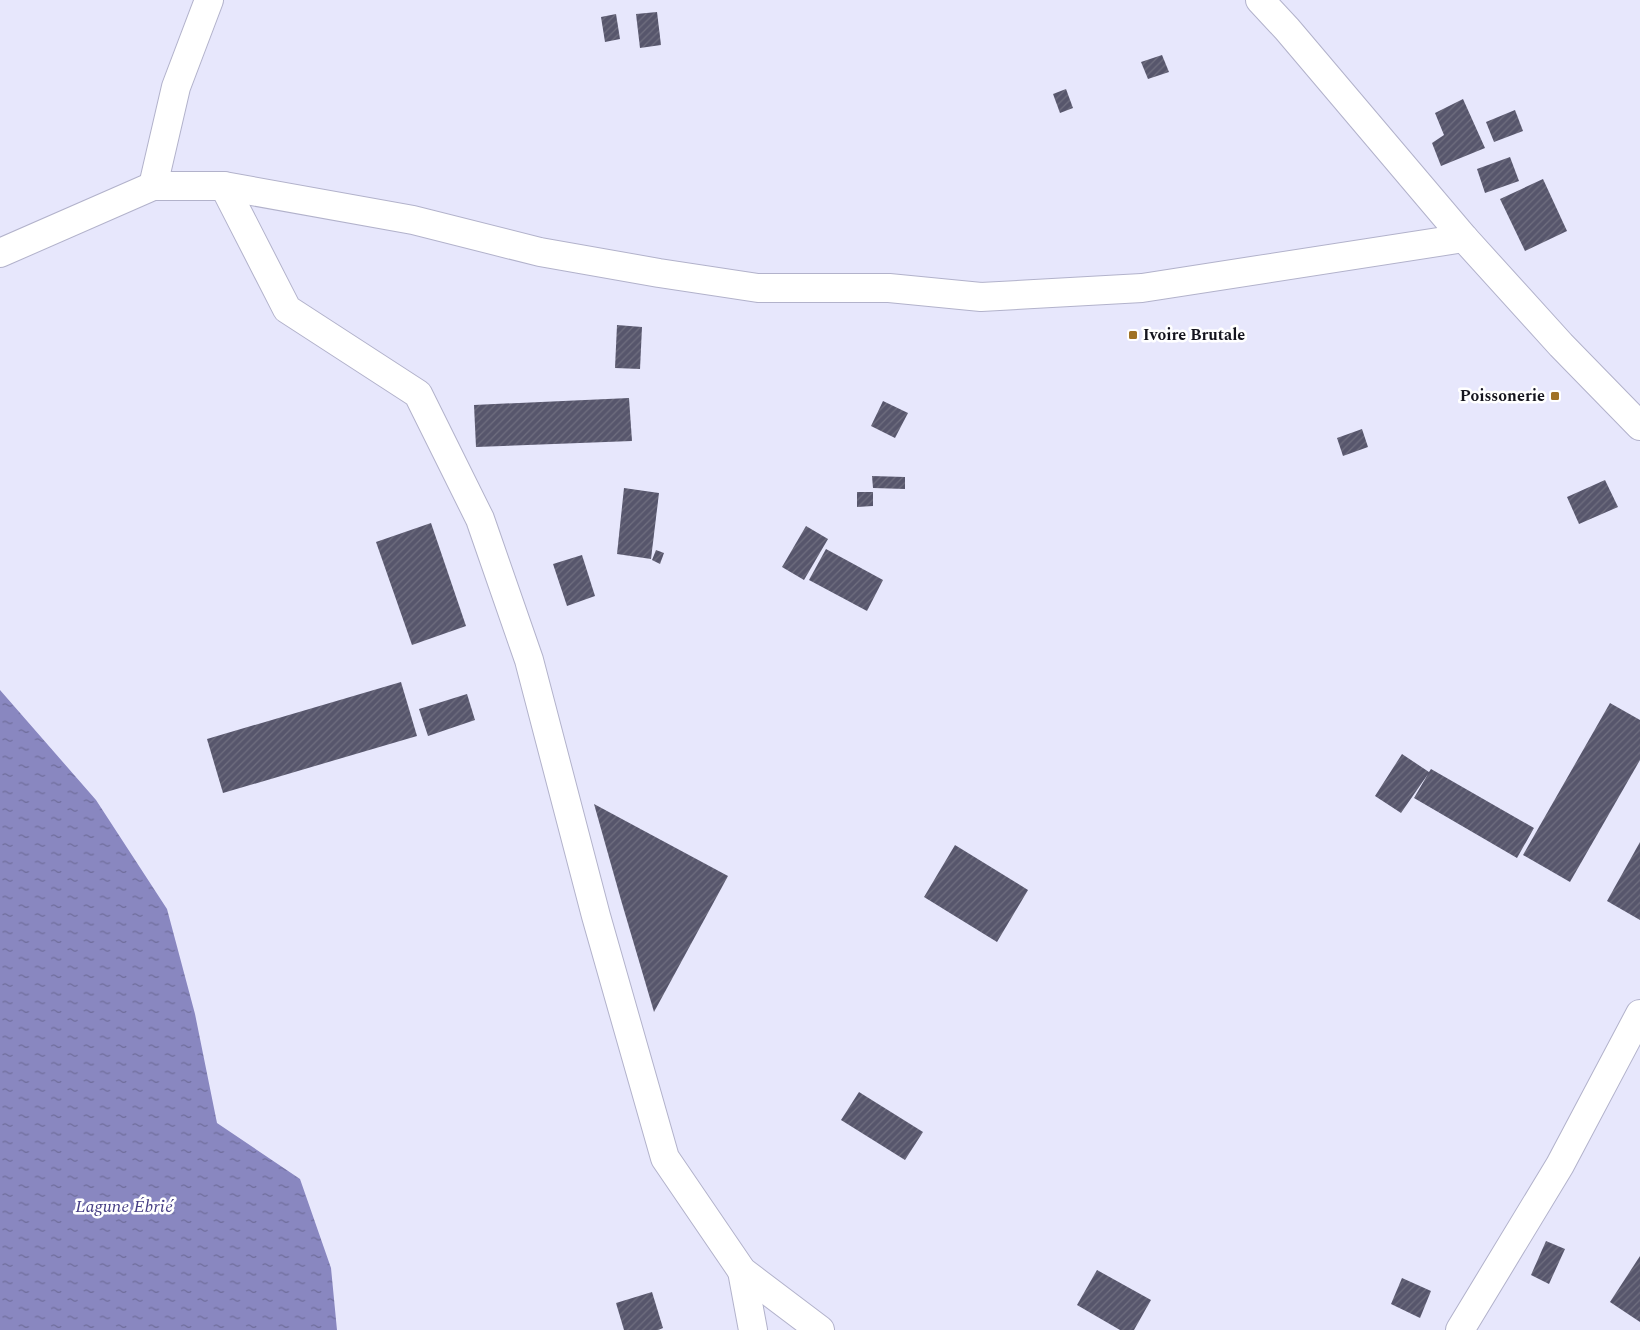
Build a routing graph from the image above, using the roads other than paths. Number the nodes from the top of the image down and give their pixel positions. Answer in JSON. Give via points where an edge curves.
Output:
{"nodes":[{"id":1,"x":209,"y":0,"type":"edge"},
{"id":2,"x":1260,"y":0,"type":"edge"},
{"id":3,"x":153,"y":186,"type":"junction"},
{"id":4,"x":224,"y":186,"type":"junction"},
{"id":5,"x":1464,"y":238,"type":"junction"},
{"id":6,"x":0,"y":253,"type":"edge"},
{"id":7,"x":1640,"y":426,"type":"edge"},
{"id":8,"x":1640,"y":1014,"type":"edge"},
{"id":9,"x":742,"y":1272,"type":"junction"},
{"id":10,"x":753,"y":1330,"type":"edge"},
{"id":11,"x":820,"y":1330,"type":"edge"},
{"id":12,"x":1460,"y":1330,"type":"edge"}],
"edges":[{"from":1,"to":3,"type":"street","via":[[176,87]]},
{"from":2,"to":5,"type":"street"},
{"from":3,"to":4,"type":"street"},
{"from":3,"to":6,"type":"street"},
{"from":4,"to":5,"type":"street","via":[[413,220],[540,252],[758,288],[890,288],[981,297],[1142,288]]},
{"from":4,"to":9,"type":"street","via":[[287,309],[418,394],[480,519],[529,660],[596,916],[665,1158]]},
{"from":5,"to":7,"type":"street","via":[[1561,346]]},
{"from":8,"to":12,"type":"street","via":[[1560,1165]]},
{"from":9,"to":10,"type":"street"},
{"from":9,"to":11,"type":"street"}]}
